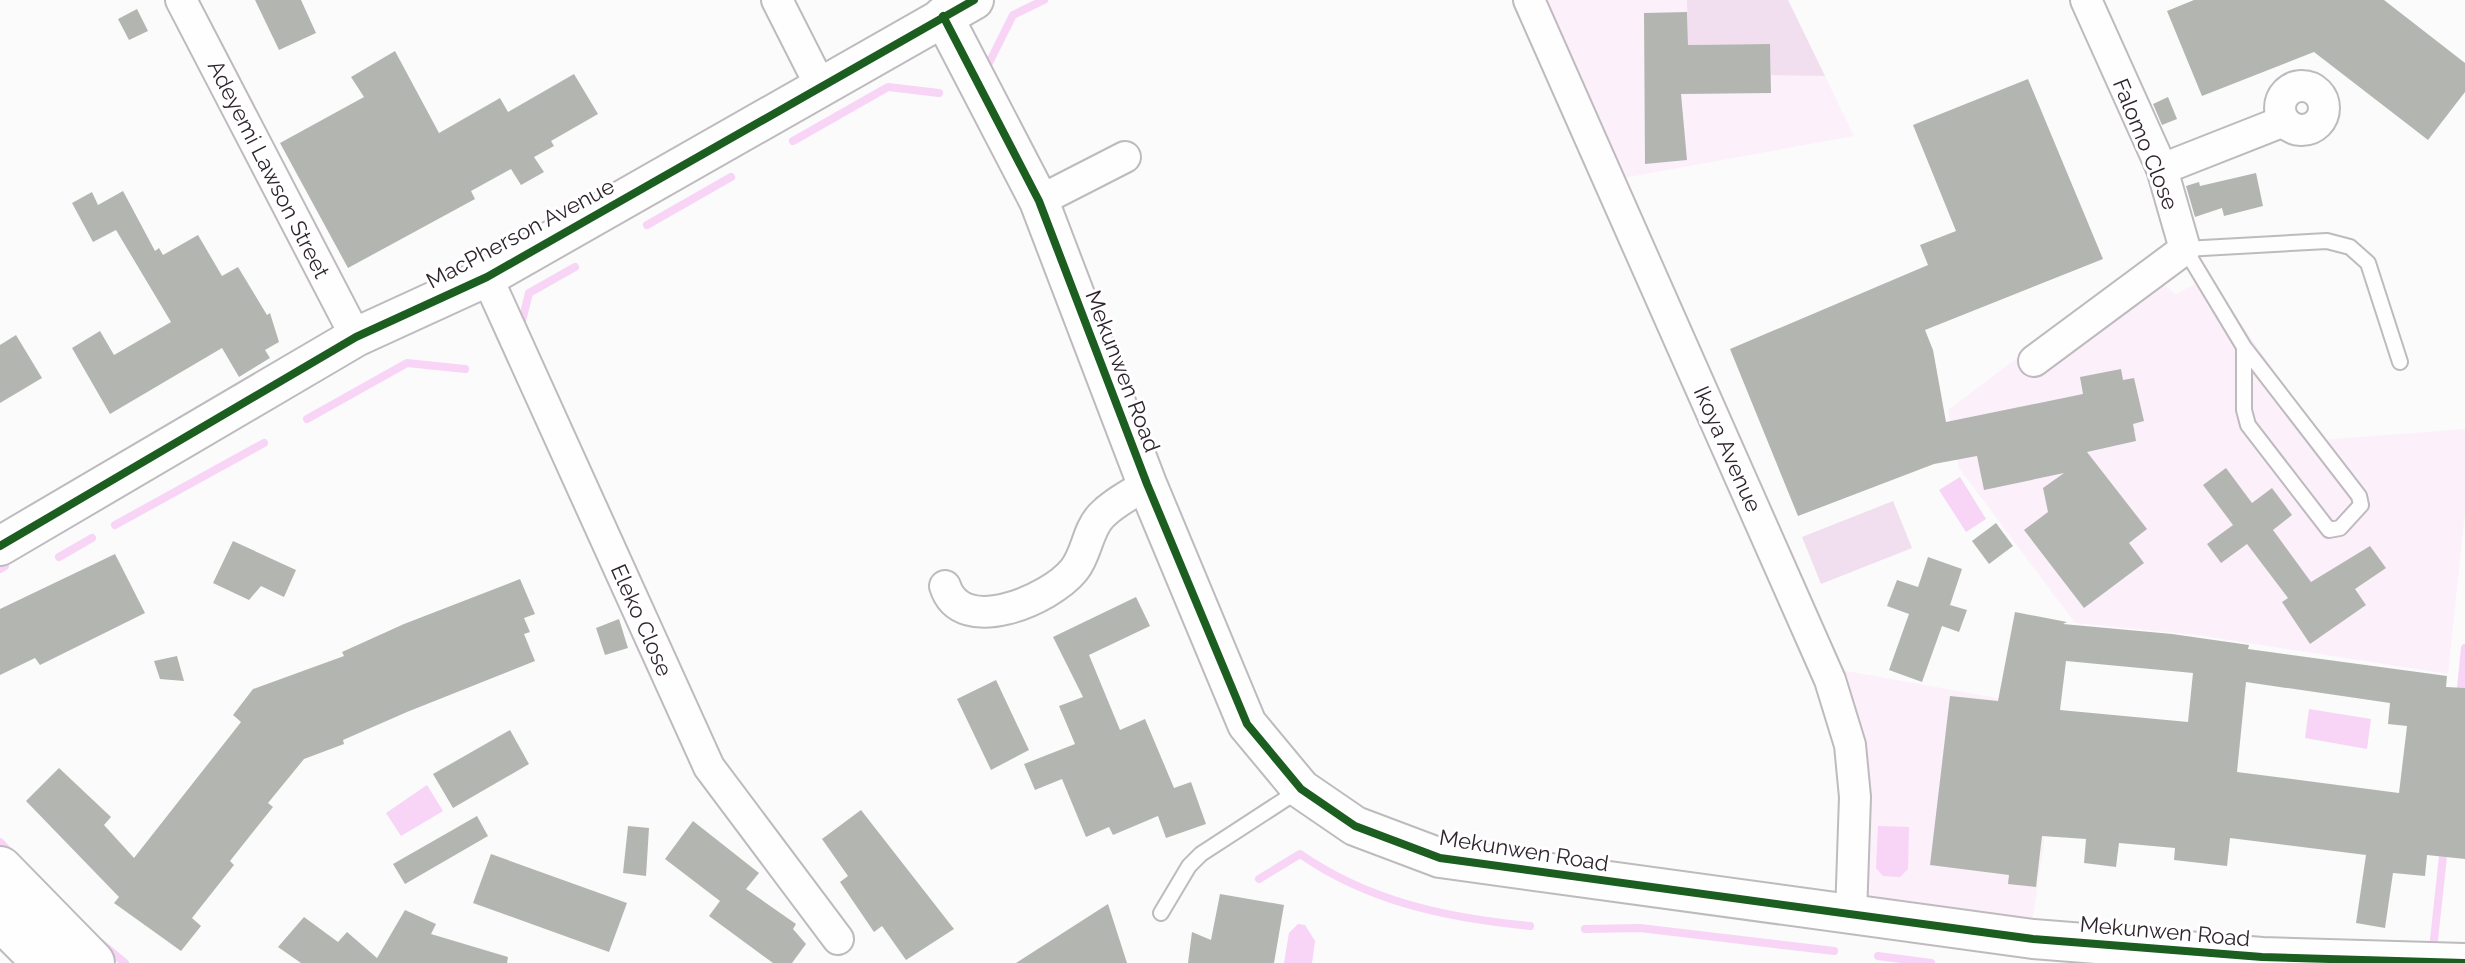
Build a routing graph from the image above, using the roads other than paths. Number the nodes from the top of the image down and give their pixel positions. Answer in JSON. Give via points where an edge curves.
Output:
{"nodes":[{"id":1,"x":181,"y":0,"type":"edge"},
{"id":2,"x":777,"y":0,"type":"edge"},
{"id":3,"x":1529,"y":0,"type":"edge"},
{"id":4,"x":2086,"y":0,"type":"edge"},
{"id":5,"x":958,"y":8,"type":"edge"},
{"id":6,"x":820,"y":85,"type":"junction"},
{"id":7,"x":2284,"y":121,"type":"dead end"},
{"id":8,"x":1125,"y":157,"type":"dead end"},
{"id":9,"x":2162,"y":169,"type":"junction"},
{"id":10,"x":1039,"y":201,"type":"junction"},
{"id":11,"x":2185,"y":249,"type":"junction"},
{"id":12,"x":487,"y":277,"type":"junction"},
{"id":13,"x":356,"y":337,"type":"junction"},
{"id":14,"x":2244,"y":347,"type":"junction"},
{"id":15,"x":2034,"y":361,"type":"dead end"},
{"id":16,"x":2400,"y":362,"type":"dead end"},
{"id":17,"x":1147,"y":484,"type":"junction"},
{"id":18,"x":0,"y":546,"type":"edge"},
{"id":19,"x":945,"y":586,"type":"dead end"},
{"id":20,"x":1301,"y":789,"type":"junction"},
{"id":21,"x":0,"y":869,"type":"edge"},
{"id":22,"x":1161,"y":913,"type":"dead end"},
{"id":23,"x":1851,"y":915,"type":"junction"},
{"id":24,"x":0,"y":917,"type":"edge"},
{"id":25,"x":838,"y":939,"type":"dead end"},
{"id":26,"x":41,"y":961,"type":"edge"},
{"id":27,"x":92,"y":963,"type":"edge"},
{"id":28,"x":2465,"y":963,"type":"edge"}],
"edges":[{"from":1,"to":13,"type":"street","name":"Adeyemi Lawson Street"},
{"from":2,"to":6,"type":"street"},
{"from":3,"to":23,"type":"street","name":"Ikoya Avenue","via":[[1830,680],[1850,745],[1855,797]]},
{"from":4,"to":9,"type":"street","name":"Falomo Close"},
{"from":5,"to":6,"type":"street","name":"MacPherson Avenue"},
{"from":5,"to":10,"type":"street","name":"Mekunwen Road"},
{"from":6,"to":12,"type":"street","name":"MacPherson Avenue"},
{"from":7,"to":9,"type":"street"},
{"from":8,"to":10,"type":"street"},
{"from":9,"to":11,"type":"street","name":"Falomo Close"},
{"from":10,"to":17,"type":"street","name":"Mekunwen Road"},
{"from":11,"to":14,"type":"lane"},
{"from":11,"to":15,"type":"street"},
{"from":11,"to":16,"type":"lane","via":[[2327,241],[2350,247],[2368,263]]},
{"from":12,"to":13,"type":"street","name":"MacPherson Avenue"},
{"from":12,"to":25,"type":"street","name":"Eleko Close","via":[[709,767]]},
{"from":13,"to":18,"type":"street","name":"MacPherson Avenue"},
{"from":14,"to":14,"type":"lane","via":[[2248,425],[2329,530],[2340,528],[2361,505],[2359,496]]},
{"from":17,"to":19,"type":"street","via":[[1103,514],[1074,570],[1030,602],[972,612],[957,606]]},
{"from":17,"to":20,"type":"street","name":"Mekunwen Road","via":[[1247,724]]},
{"from":20,"to":22,"type":"lane","via":[[1201,854]]},
{"from":20,"to":23,"type":"street","name":"Mekunwen Road","via":[[1355,826],[1440,858]]},
{"from":21,"to":27,"type":"main road"},
{"from":23,"to":28,"type":"street","name":"Mekunwen Road","via":[[2033,939],[2262,957]]},
{"from":24,"to":26,"type":"main road"}]}
